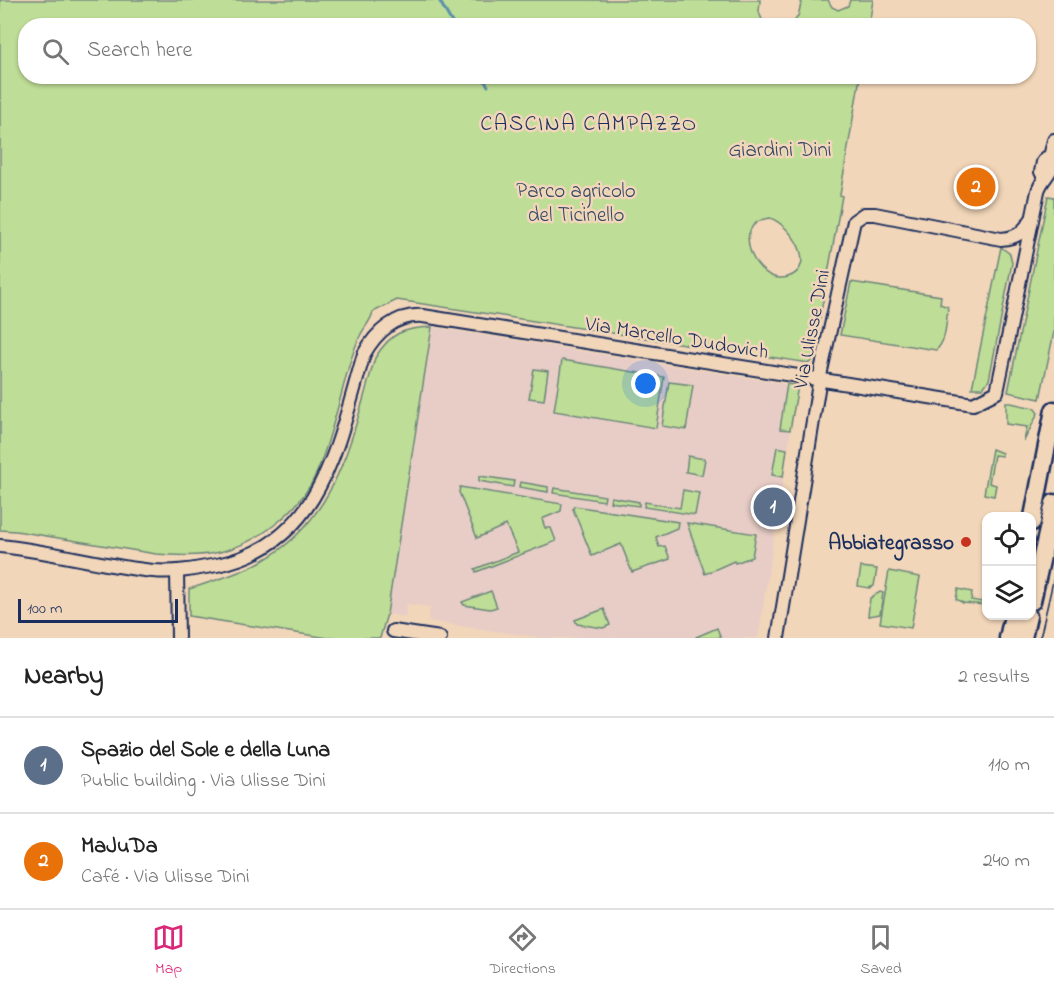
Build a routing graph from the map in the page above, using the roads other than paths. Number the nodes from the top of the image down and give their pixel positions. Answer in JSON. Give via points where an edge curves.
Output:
{"nodes":[{"id":1,"x":1054,"y":140,"type":"edge"},
{"id":2,"x":1052,"y":157,"type":"edge"},
{"id":3,"x":1049,"y":178,"type":"edge"},
{"id":4,"x":1033,"y":216,"type":"junction"},
{"id":5,"x":1001,"y":239,"type":"junction"},
{"id":6,"x":1021,"y":275,"type":"junction"},
{"id":7,"x":820,"y":380,"type":"junction"},
{"id":8,"x":1054,"y":410,"type":"edge"},
{"id":9,"x":1054,"y":503,"type":"edge"},
{"id":10,"x":1034,"y":512,"type":"edge"},
{"id":11,"x":0,"y":546,"type":"edge"},
{"id":12,"x":177,"y":571,"type":"junction"},
{"id":13,"x":1036,"y":583,"type":"edge"},
{"id":14,"x":1012,"y":620,"type":"edge"},
{"id":15,"x":1027,"y":620,"type":"edge"},
{"id":16,"x":393,"y":631,"type":"dead end"},
{"id":17,"x":178,"y":638,"type":"edge"},
{"id":18,"x":440,"y":638,"type":"edge"},
{"id":19,"x":778,"y":638,"type":"edge"},
{"id":20,"x":1008,"y":638,"type":"edge"},
{"id":21,"x":1023,"y":638,"type":"edge"}],
"edges":[{"from":1,"to":2,"type":"street"},
{"from":2,"to":3,"type":"street"},
{"from":3,"to":4,"type":"street","via":[[1038,191]]},
{"from":4,"to":5,"type":"street","via":[[1020,234]]},
{"from":4,"to":6,"type":"street"},
{"from":5,"to":6,"type":"street","via":[[1017,250]]},
{"from":5,"to":7,"type":"street","name":"Via Ulisse Dini","via":[[875,214],[856,218]]},
{"from":6,"to":7,"type":"street","name":"Via Marcello Dudovich","via":[[997,392],[973,404]]},
{"from":7,"to":12,"type":"street","name":"Via Marcello Dudovich","via":[[412,316],[387,326],[364,354],[328,470],[296,523],[252,554],[222,564]]},
{"from":7,"to":19,"type":"street","name":"Via Ulisse Dini"},
{"from":8,"to":10,"type":"main road"},
{"from":9,"to":13,"type":"main road"},
{"from":11,"to":12,"type":"street","name":"Via Marcello Dudovich","via":[[154,571]]},
{"from":12,"to":17,"type":"street"},
{"from":14,"to":20,"type":"main road"},
{"from":15,"to":21,"type":"main road"},
{"from":16,"to":18,"type":"street"}]}
